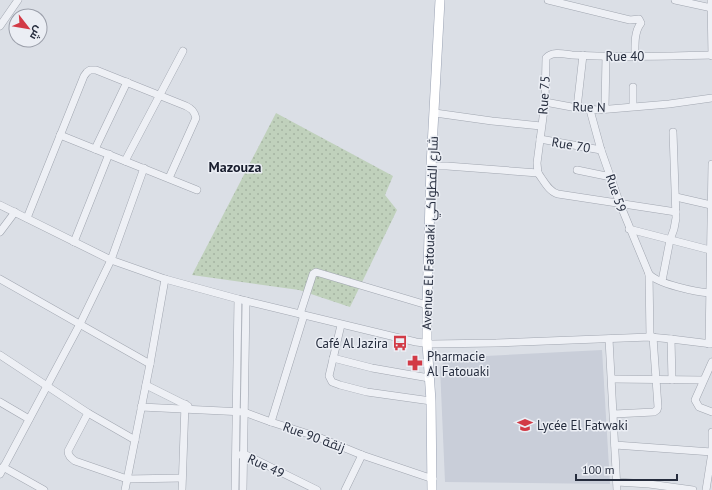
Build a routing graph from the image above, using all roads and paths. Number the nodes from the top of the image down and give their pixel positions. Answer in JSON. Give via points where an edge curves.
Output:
{"nodes":[{"id":1,"x":18,"y":0,"type":"edge"},
{"id":2,"x":440,"y":0,"type":"edge"},
{"id":3,"x":548,"y":0,"type":"edge"},
{"id":4,"x":674,"y":0,"type":"edge"},
{"id":5,"x":711,"y":5,"type":"edge"},
{"id":6,"x":0,"y":26,"type":"edge"},
{"id":7,"x":183,"y":52,"type":"dead end"},
{"id":8,"x":583,"y":55,"type":"junction"},
{"id":9,"x":606,"y":56,"type":"junction"},
{"id":10,"x":635,"y":56,"type":"junction"},
{"id":11,"x":712,"y":56,"type":"edge"},
{"id":12,"x":546,"y":64,"type":"joint"},
{"id":13,"x":127,"y":82,"type":"junction"},
{"id":14,"x":633,"y":87,"type":"dead end"},
{"id":15,"x":159,"y":96,"type":"junction"},
{"id":16,"x":712,"y":98,"type":"edge"},
{"id":17,"x":545,"y":102,"type":"junction"},
{"id":18,"x":633,"y":106,"type":"junction"},
{"id":19,"x":577,"y":108,"type":"junction"},
{"id":20,"x":605,"y":108,"type":"junction"},
{"id":21,"x":590,"y":110,"type":"junction"},
{"id":22,"x":435,"y":113,"type":"junction"},
{"id":23,"x":541,"y":126,"type":"junction"},
{"id":24,"x":673,"y":132,"type":"dead end"},
{"id":25,"x":60,"y":134,"type":"junction"},
{"id":26,"x":540,"y":139,"type":"junction"},
{"id":27,"x":95,"y":149,"type":"junction"},
{"id":28,"x":601,"y":150,"type":"junction"},
{"id":29,"x":109,"y":154,"type":"junction"},
{"id":30,"x":125,"y":161,"type":"junction"},
{"id":31,"x":712,"y":164,"type":"edge"},
{"id":32,"x":432,"y":166,"type":"junction"},
{"id":33,"x":144,"y":168,"type":"junction"},
{"id":34,"x":577,"y":170,"type":"dead end"},
{"id":35,"x":538,"y":174,"type":"junction"},
{"id":36,"x":611,"y":177,"type":"junction"},
{"id":37,"x":169,"y":178,"type":"junction"},
{"id":38,"x":197,"y":190,"type":"dead end"},
{"id":39,"x":676,"y":197,"type":"junction"},
{"id":40,"x":620,"y":204,"type":"junction"},
{"id":41,"x":0,"y":205,"type":"edge"},
{"id":42,"x":711,"y":206,"type":"edge"},
{"id":43,"x":15,"y":212,"type":"junction"},
{"id":44,"x":676,"y":212,"type":"junction"},
{"id":45,"x":27,"y":218,"type":"junction"},
{"id":46,"x":630,"y":229,"type":"junction"},
{"id":47,"x":0,"y":232,"type":"edge"},
{"id":48,"x":711,"y":237,"type":"edge"},
{"id":49,"x":670,"y":240,"type":"junction"},
{"id":50,"x":74,"y":242,"type":"junction"},
{"id":51,"x":710,"y":250,"type":"junction"},
{"id":52,"x":110,"y":260,"type":"junction"},
{"id":53,"x":711,"y":262,"type":"edge"},
{"id":54,"x":649,"y":274,"type":"junction"},
{"id":55,"x":0,"y":279,"type":"edge"},
{"id":56,"x":165,"y":279,"type":"junction"},
{"id":57,"x":662,"y":281,"type":"junction"},
{"id":58,"x":710,"y":291,"type":"edge"},
{"id":59,"x":238,"y":299,"type":"junction"},
{"id":60,"x":246,"y":301,"type":"junction"},
{"id":61,"x":427,"y":305,"type":"junction"},
{"id":62,"x":302,"y":314,"type":"junction"},
{"id":63,"x":80,"y":324,"type":"junction"},
{"id":64,"x":341,"y":325,"type":"junction"},
{"id":65,"x":651,"y":337,"type":"junction"},
{"id":66,"x":609,"y":339,"type":"junction"},
{"id":67,"x":671,"y":339,"type":"junction"},
{"id":68,"x":427,"y":344,"type":"junction"},
{"id":69,"x":710,"y":344,"type":"edge"},
{"id":70,"x":0,"y":355,"type":"edge"},
{"id":71,"x":333,"y":358,"type":"junction"},
{"id":72,"x":712,"y":362,"type":"edge"},
{"id":73,"x":150,"y":364,"type":"junction"},
{"id":74,"x":429,"y":378,"type":"junction"},
{"id":75,"x":612,"y":379,"type":"junction"},
{"id":76,"x":655,"y":380,"type":"junction"},
{"id":77,"x":672,"y":380,"type":"junction"},
{"id":78,"x":703,"y":380,"type":"junction"},
{"id":79,"x":146,"y":385,"type":"junction"},
{"id":80,"x":46,"y":386,"type":"junction"},
{"id":81,"x":431,"y":401,"type":"junction"},
{"id":82,"x":0,"y":402,"type":"edge"},
{"id":83,"x":184,"y":406,"type":"junction"},
{"id":84,"x":141,"y":407,"type":"junction"},
{"id":85,"x":240,"y":411,"type":"junction"},
{"id":86,"x":712,"y":412,"type":"edge"},
{"id":87,"x":88,"y":413,"type":"junction"},
{"id":88,"x":614,"y":414,"type":"junction"},
{"id":89,"x":29,"y":419,"type":"junction"},
{"id":90,"x":271,"y":422,"type":"junction"},
{"id":91,"x":712,"y":432,"type":"edge"},
{"id":92,"x":135,"y":440,"type":"junction"},
{"id":93,"x":615,"y":445,"type":"junction"},
{"id":94,"x":712,"y":452,"type":"edge"},
{"id":95,"x":240,"y":455,"type":"junction"},
{"id":96,"x":362,"y":455,"type":"junction"},
{"id":97,"x":2,"y":466,"type":"edge"},
{"id":98,"x":182,"y":478,"type":"junction"},
{"id":99,"x":127,"y":479,"type":"junction"},
{"id":100,"x":433,"y":479,"type":"junction"},
{"id":101,"x":617,"y":482,"type":"junction"},
{"id":102,"x":44,"y":490,"type":"edge"},
{"id":103,"x":126,"y":490,"type":"edge"},
{"id":104,"x":182,"y":490,"type":"edge"},
{"id":105,"x":235,"y":490,"type":"edge"},
{"id":106,"x":243,"y":490,"type":"edge"},
{"id":107,"x":317,"y":490,"type":"edge"},
{"id":108,"x":345,"y":490,"type":"edge"},
{"id":109,"x":432,"y":490,"type":"edge"},
{"id":110,"x":617,"y":490,"type":"edge"},
{"id":111,"x":693,"y":490,"type":"edge"},
{"id":112,"x":706,"y":490,"type":"edge"}],
"edges":[{"from":1,"to":6,"type":"street"},
{"from":2,"to":22,"type":"main road","name":"Avenue El Fatouaki شارع الفطواكي"},
{"from":3,"to":10,"type":"street","via":[[639,20],[641,23],[636,32]]},
{"from":4,"to":5,"type":"street"},
{"from":5,"to":11,"type":"street"},
{"from":7,"to":15,"type":"street"},
{"from":8,"to":9,"type":"street","name":"Rue 40"},
{"from":8,"to":12,"type":"street","name":"Rue 40","via":[[551,54],[546,58]]},
{"from":8,"to":19,"type":"street"},
{"from":9,"to":10,"type":"street","name":"Rue 40"},
{"from":9,"to":20,"type":"street"},
{"from":10,"to":11,"type":"street","name":"Rue 40"},
{"from":12,"to":17,"type":"street","name":"Rue 75"},
{"from":13,"to":15,"type":"street"},
{"from":13,"to":25,"type":"street","via":[[96,70],[87,72]]},
{"from":13,"to":27,"type":"street"},
{"from":14,"to":18,"type":"street"},
{"from":15,"to":30,"type":"street"},
{"from":15,"to":37,"type":"street","via":[[192,109],[196,118]]},
{"from":16,"to":18,"type":"street","name":"Rue N"},
{"from":17,"to":19,"type":"street","name":"Rue N"},
{"from":17,"to":23,"type":"street","name":"Rue 75"},
{"from":18,"to":20,"type":"street","name":"Rue N"},
{"from":19,"to":21,"type":"street","name":"Rue N"},
{"from":20,"to":21,"type":"street","name":"Rue N"},
{"from":21,"to":28,"type":"street","name":"Rue 59"},
{"from":22,"to":23,"type":"street"},
{"from":22,"to":32,"type":"main road","name":"Avenue El Fatouaki شارع الفطواكي"},
{"from":23,"to":26,"type":"street","name":"Rue 75"},
{"from":24,"to":39,"type":"street"},
{"from":25,"to":27,"type":"street"},
{"from":25,"to":45,"type":"street"},
{"from":26,"to":28,"type":"street","name":"Rue 70"},
{"from":26,"to":35,"type":"street","name":"Rue 75"},
{"from":27,"to":29,"type":"street"},
{"from":28,"to":36,"type":"street","name":"Rue 59"},
{"from":29,"to":30,"type":"street"},
{"from":29,"to":50,"type":"street"},
{"from":30,"to":33,"type":"street"},
{"from":31,"to":42,"type":"street"},
{"from":32,"to":35,"type":"street"},
{"from":32,"to":61,"type":"main road","name":"Avenue El Fatouaki شارع الفطواكي"},
{"from":33,"to":37,"type":"street"},
{"from":33,"to":52,"type":"street"},
{"from":34,"to":36,"type":"street"},
{"from":35,"to":40,"type":"street","via":[[553,193]]},
{"from":36,"to":40,"type":"street","name":"Rue 59"},
{"from":37,"to":38,"type":"street"},
{"from":39,"to":42,"type":"street"},
{"from":39,"to":44,"type":"street"},
{"from":40,"to":44,"type":"street"},
{"from":40,"to":46,"type":"street","name":"Rue 59"},
{"from":41,"to":43,"type":"street"},
{"from":42,"to":48,"type":"street"},
{"from":43,"to":45,"type":"street"},
{"from":43,"to":47,"type":"street"},
{"from":44,"to":49,"type":"street","via":[[676,222]]},
{"from":45,"to":50,"type":"street"},
{"from":46,"to":49,"type":"street"},
{"from":46,"to":54,"type":"street","name":"Rue 59"},
{"from":48,"to":51,"type":"street"},
{"from":49,"to":51,"type":"street"},
{"from":49,"to":57,"type":"street"},
{"from":50,"to":52,"type":"street"},
{"from":51,"to":53,"type":"street"},
{"from":52,"to":56,"type":"street"},
{"from":52,"to":63,"type":"street"},
{"from":53,"to":58,"type":"street"},
{"from":54,"to":57,"type":"street"},
{"from":54,"to":65,"type":"street"},
{"from":55,"to":63,"type":"street"},
{"from":56,"to":59,"type":"street"},
{"from":56,"to":73,"type":"street"},
{"from":57,"to":58,"type":"street","via":[[700,293]]},
{"from":58,"to":69,"type":"street"},
{"from":59,"to":60,"type":"street"},
{"from":59,"to":85,"type":"street"},
{"from":60,"to":62,"type":"street"},
{"from":60,"to":85,"type":"street"},
{"from":61,"to":62,"type":"street","via":[[316,272],[313,274]]},
{"from":61,"to":68,"type":"main road","name":"Avenue El Fatouaki شارع الفطواكي"},
{"from":62,"to":64,"type":"street"},
{"from":62,"to":90,"type":"street"},
{"from":63,"to":73,"type":"street"},
{"from":63,"to":80,"type":"street"},
{"from":64,"to":68,"type":"street"},
{"from":64,"to":71,"type":"street"},
{"from":65,"to":66,"type":"street"},
{"from":65,"to":67,"type":"street"},
{"from":65,"to":76,"type":"street"},
{"from":66,"to":68,"type":"street"},
{"from":66,"to":75,"type":"street"},
{"from":67,"to":69,"type":"street"},
{"from":67,"to":77,"type":"street"},
{"from":68,"to":74,"type":"main road","name":"Avenue El Fatouaki شارع الفطواكي"},
{"from":70,"to":80,"type":"street"},
{"from":71,"to":74,"type":"street"},
{"from":71,"to":81,"type":"street","via":[[330,376],[334,383],[367,392]]},
{"from":72,"to":78,"type":"street"},
{"from":73,"to":79,"type":"street"},
{"from":74,"to":81,"type":"main road","name":"Avenue El Fatouaki شارع الفطواكي"},
{"from":75,"to":76,"type":"street"},
{"from":75,"to":88,"type":"street"},
{"from":76,"to":77,"type":"street"},
{"from":76,"to":88,"type":"street","via":[[657,410]]},
{"from":77,"to":78,"type":"street"},
{"from":78,"to":86,"type":"street","via":[[695,402],[699,407]]},
{"from":79,"to":83,"type":"street"},
{"from":79,"to":84,"type":"street"},
{"from":80,"to":87,"type":"street"},
{"from":80,"to":89,"type":"street"},
{"from":81,"to":100,"type":"main road","name":"Avenue El Fatouaki شارع الفطواكي"},
{"from":82,"to":89,"type":"street"},
{"from":83,"to":84,"type":"street"},
{"from":83,"to":85,"type":"street","name":"Rue 90 زنقة"},
{"from":83,"to":98,"type":"street"},
{"from":84,"to":92,"type":"street"},
{"from":85,"to":90,"type":"street","name":"Rue 90 زنقة"},
{"from":85,"to":95,"type":"street"},
{"from":87,"to":92,"type":"street"},
{"from":87,"to":99,"type":"street","via":[[68,455],[75,461]]},
{"from":88,"to":93,"type":"street"},
{"from":89,"to":97,"type":"street"},
{"from":90,"to":96,"type":"street","name":"Rue 90 زنقة"},
{"from":91,"to":94,"type":"street"},
{"from":92,"to":99,"type":"street"},
{"from":93,"to":94,"type":"street"},
{"from":93,"to":101,"type":"street"},
{"from":94,"to":112,"type":"street"},
{"from":95,"to":105,"type":"street"},
{"from":95,"to":106,"type":"street"},
{"from":95,"to":107,"type":"street","name":"Rue 49"},
{"from":96,"to":100,"type":"street","name":"Rue 90 زنقة"},
{"from":96,"to":108,"type":"street"},
{"from":97,"to":102,"type":"street"},
{"from":98,"to":99,"type":"street"},
{"from":98,"to":104,"type":"street"},
{"from":99,"to":103,"type":"street"},
{"from":100,"to":109,"type":"main road","name":"Avenue El Fatouaki شارع الفطواكي"},
{"from":101,"to":110,"type":"street"},
{"from":101,"to":111,"type":"street"}]}
